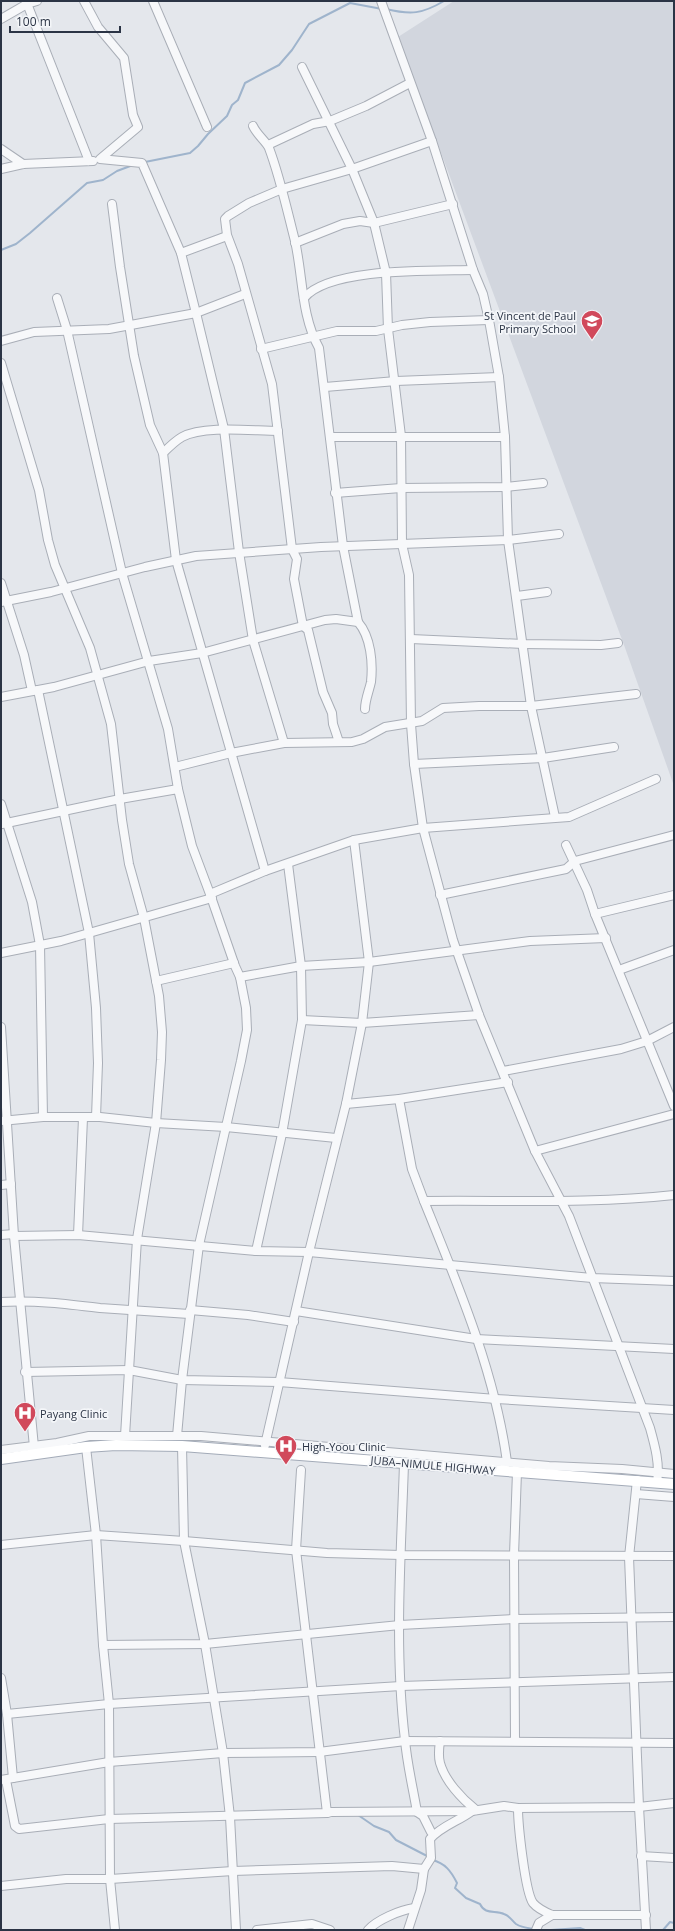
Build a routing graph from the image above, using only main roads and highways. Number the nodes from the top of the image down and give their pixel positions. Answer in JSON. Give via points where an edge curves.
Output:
{"nodes":[{"id":1,"x":1,"y":1460,"type":"edge"},
{"id":2,"x":674,"y":1484,"type":"edge"}],
"edges":[{"from":1,"to":2,"type":"main road","name":"JUBA–NIMULE HIGHWAY","via":[[86,1447],[182,1446],[637,1480],[658,1477]]}]}
